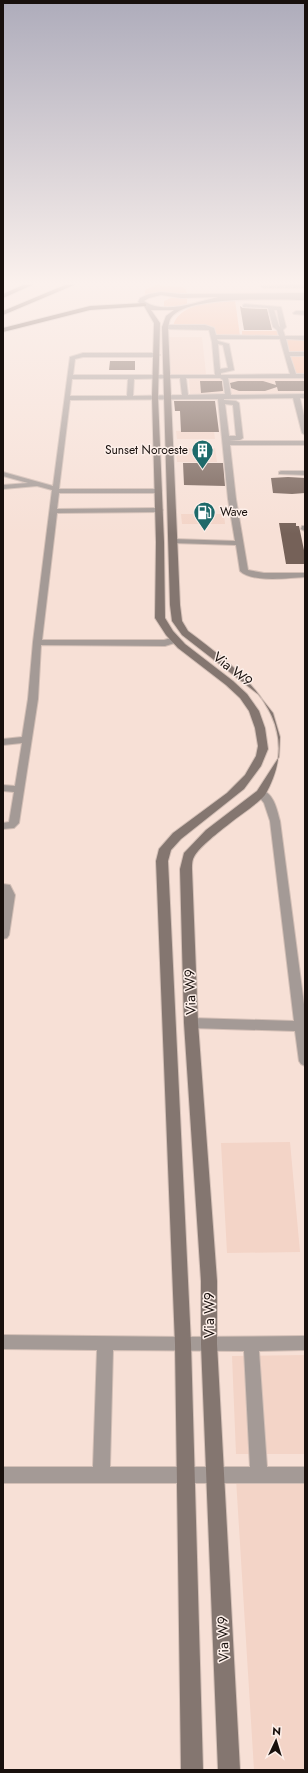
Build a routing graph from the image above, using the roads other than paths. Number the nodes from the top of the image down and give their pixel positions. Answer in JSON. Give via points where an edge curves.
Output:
{"nodes":[{"id":1,"x":71,"y":368,"type":"edge"},
{"id":2,"x":156,"y":368,"type":"edge"},
{"id":3,"x":167,"y":368,"type":"edge"},
{"id":4,"x":219,"y":368,"type":"edge"},
{"id":5,"x":231,"y":368,"type":"edge"},
{"id":6,"x":291,"y":368,"type":"edge"},
{"id":7,"x":220,"y":375,"type":"junction"},
{"id":8,"x":167,"y":376,"type":"junction"},
{"id":9,"x":183,"y":376,"type":"junction"},
{"id":10,"x":293,"y":376,"type":"junction"},
{"id":11,"x":305,"y":376,"type":"edge"},
{"id":12,"x":70,"y":377,"type":"junction"},
{"id":13,"x":131,"y":377,"type":"junction"},
{"id":14,"x":156,"y":377,"type":"junction"},
{"id":15,"x":234,"y":377,"type":"junction"},
{"id":16,"x":296,"y":396,"type":"junction"},
{"id":17,"x":305,"y":396,"type":"edge"},
{"id":18,"x":130,"y":397,"type":"junction"},
{"id":19,"x":155,"y":397,"type":"junction"},
{"id":20,"x":168,"y":397,"type":"junction"},
{"id":21,"x":185,"y":397,"type":"junction"},
{"id":22,"x":235,"y":397,"type":"junction"},
{"id":23,"x":67,"y":398,"type":"junction"},
{"id":24,"x":223,"y":399,"type":"junction"},
{"id":25,"x":303,"y":420,"type":"edge"},
{"id":26,"x":305,"y":433,"type":"edge"},
{"id":27,"x":227,"y":441,"type":"junction"},
{"id":28,"x":305,"y":443,"type":"edge"},
{"id":29,"x":281,"y":473,"type":"dead end"},
{"id":30,"x":305,"y":473,"type":"edge"},
{"id":31,"x":3,"y":474,"type":"edge"},
{"id":32,"x":41,"y":485,"type":"junction"},
{"id":33,"x":3,"y":487,"type":"edge"},
{"id":34,"x":56,"y":490,"type":"junction"},
{"id":35,"x":158,"y":491,"type":"junction"},
{"id":36,"x":158,"y":510,"type":"junction"},
{"id":37,"x":54,"y":511,"type":"junction"},
{"id":38,"x":174,"y":541,"type":"junction"},
{"id":39,"x":160,"y":542,"type":"junction"},
{"id":40,"x":239,"y":543,"type":"junction"},
{"id":41,"x":305,"y":575,"type":"edge"},
{"id":42,"x":175,"y":640,"type":"junction"},
{"id":43,"x":37,"y":642,"type":"junction"},
{"id":44,"x":27,"y":739,"type":"junction"},
{"id":45,"x":3,"y":742,"type":"edge"},
{"id":46,"x":3,"y":788,"type":"edge"},
{"id":47,"x":20,"y":789,"type":"junction"},
{"id":48,"x":261,"y":793,"type":"junction"},
{"id":49,"x":3,"y":826,"type":"edge"},
{"id":50,"x":3,"y":888,"type":"edge"},
{"id":51,"x":3,"y":935,"type":"edge"},
{"id":52,"x":191,"y":1023,"type":"junction"},
{"id":53,"x":300,"y":1026,"type":"junction"},
{"id":54,"x":305,"y":1061,"type":"edge"},
{"id":55,"x":3,"y":1342,"type":"edge"},
{"id":56,"x":105,"y":1343,"type":"junction"},
{"id":57,"x":250,"y":1343,"type":"junction"},
{"id":58,"x":305,"y":1343,"type":"edge"},
{"id":59,"x":184,"y":1344,"type":"junction"},
{"id":60,"x":208,"y":1344,"type":"junction"},
{"id":61,"x":3,"y":1475,"type":"edge"},
{"id":62,"x":101,"y":1475,"type":"junction"},
{"id":63,"x":305,"y":1475,"type":"edge"},
{"id":64,"x":187,"y":1476,"type":"junction"},
{"id":65,"x":216,"y":1476,"type":"junction"},
{"id":66,"x":259,"y":1476,"type":"junction"},
{"id":67,"x":192,"y":1770,"type":"edge"},
{"id":68,"x":229,"y":1770,"type":"edge"}],
"edges":[{"from":1,"to":12,"type":"street"},
{"from":2,"to":14,"type":"street","name":"Via W9"},
{"from":3,"to":8,"type":"street","name":"Via W9"},
{"from":4,"to":7,"type":"street"},
{"from":5,"to":7,"type":"street","via":[[231,370]]},
{"from":6,"to":10,"type":"street"},
{"from":7,"to":9,"type":"street"},
{"from":7,"to":15,"type":"street"},
{"from":7,"to":24,"type":"street","via":[[226,379],[228,394]]},
{"from":8,"to":9,"type":"street"},
{"from":8,"to":14,"type":"street"},
{"from":8,"to":20,"type":"street","name":"Via W9"},
{"from":9,"to":21,"type":"street"},
{"from":10,"to":11,"type":"street"},
{"from":10,"to":15,"type":"street"},
{"from":12,"to":13,"type":"street"},
{"from":12,"to":23,"type":"street"},
{"from":13,"to":14,"type":"street"},
{"from":13,"to":18,"type":"street"},
{"from":14,"to":19,"type":"street","name":"Via W9"},
{"from":15,"to":22,"type":"street","via":[[230,379],[232,394]]},
{"from":16,"to":17,"type":"street"},
{"from":16,"to":22,"type":"street"},
{"from":16,"to":25,"type":"street"},
{"from":18,"to":19,"type":"street"},
{"from":18,"to":23,"type":"street"},
{"from":19,"to":20,"type":"street"},
{"from":19,"to":35,"type":"street","name":"Via W9"},
{"from":20,"to":21,"type":"street"},
{"from":20,"to":38,"type":"street","name":"Via W9"},
{"from":21,"to":24,"type":"street"},
{"from":22,"to":24,"type":"street"},
{"from":23,"to":34,"type":"street"},
{"from":24,"to":27,"type":"street"},
{"from":24,"to":27,"type":"street","via":[[236,403],[240,438]]},
{"from":25,"to":26,"type":"street"},
{"from":27,"to":28,"type":"street"},
{"from":27,"to":40,"type":"street"},
{"from":29,"to":30,"type":"street"},
{"from":31,"to":32,"type":"street"},
{"from":32,"to":33,"type":"street"},
{"from":32,"to":34,"type":"street"},
{"from":34,"to":35,"type":"street"},
{"from":34,"to":37,"type":"street"},
{"from":35,"to":36,"type":"street","name":"Via W9"},
{"from":36,"to":37,"type":"street"},
{"from":36,"to":39,"type":"street","name":"Via W9"},
{"from":37,"to":43,"type":"street"},
{"from":38,"to":39,"type":"street"},
{"from":38,"to":40,"type":"street"},
{"from":38,"to":48,"type":"street","name":"Via W9","via":[[174,605],[178,621],[185,633],[262,692],[278,713],[285,737],[284,757]]},
{"from":39,"to":42,"type":"street","name":"Via W9","via":[[160,618],[164,628]]},
{"from":40,"to":41,"type":"street","via":[[244,571],[248,574]]},
{"from":42,"to":43,"type":"street","via":[[157,643]]},
{"from":42,"to":59,"type":"street","name":"Via W9","via":[[220,674],[249,702],[259,717],[263,746],[263,753],[241,788],[188,825],[164,850],[162,861]]},
{"from":43,"to":44,"type":"street"},
{"from":44,"to":45,"type":"street"},
{"from":44,"to":47,"type":"street"},
{"from":46,"to":47,"type":"street"},
{"from":47,"to":49,"type":"street","via":[[14,823]]},
{"from":48,"to":52,"type":"street","name":"Via W9","via":[[210,833],[188,856],[186,869]]},
{"from":48,"to":53,"type":"street","via":[[269,802],[274,821]]},
{"from":50,"to":51,"type":"street","via":[[6,888],[9,895]]},
{"from":52,"to":53,"type":"street"},
{"from":52,"to":60,"type":"street","name":"Via W9","via":[[209,1281]]},
{"from":53,"to":54,"type":"street"},
{"from":55,"to":56,"type":"street"},
{"from":56,"to":59,"type":"street"},
{"from":56,"to":62,"type":"street"},
{"from":57,"to":58,"type":"street"},
{"from":57,"to":60,"type":"street"},
{"from":57,"to":66,"type":"street"},
{"from":59,"to":60,"type":"street"},
{"from":59,"to":64,"type":"street","name":"Via W9"},
{"from":60,"to":65,"type":"street","name":"Via W9"},
{"from":61,"to":62,"type":"street"},
{"from":62,"to":64,"type":"street"},
{"from":63,"to":66,"type":"street"},
{"from":64,"to":65,"type":"street"},
{"from":64,"to":67,"type":"street","name":"Via W9"},
{"from":65,"to":66,"type":"street"},
{"from":65,"to":68,"type":"street","name":"Via W9"}]}
